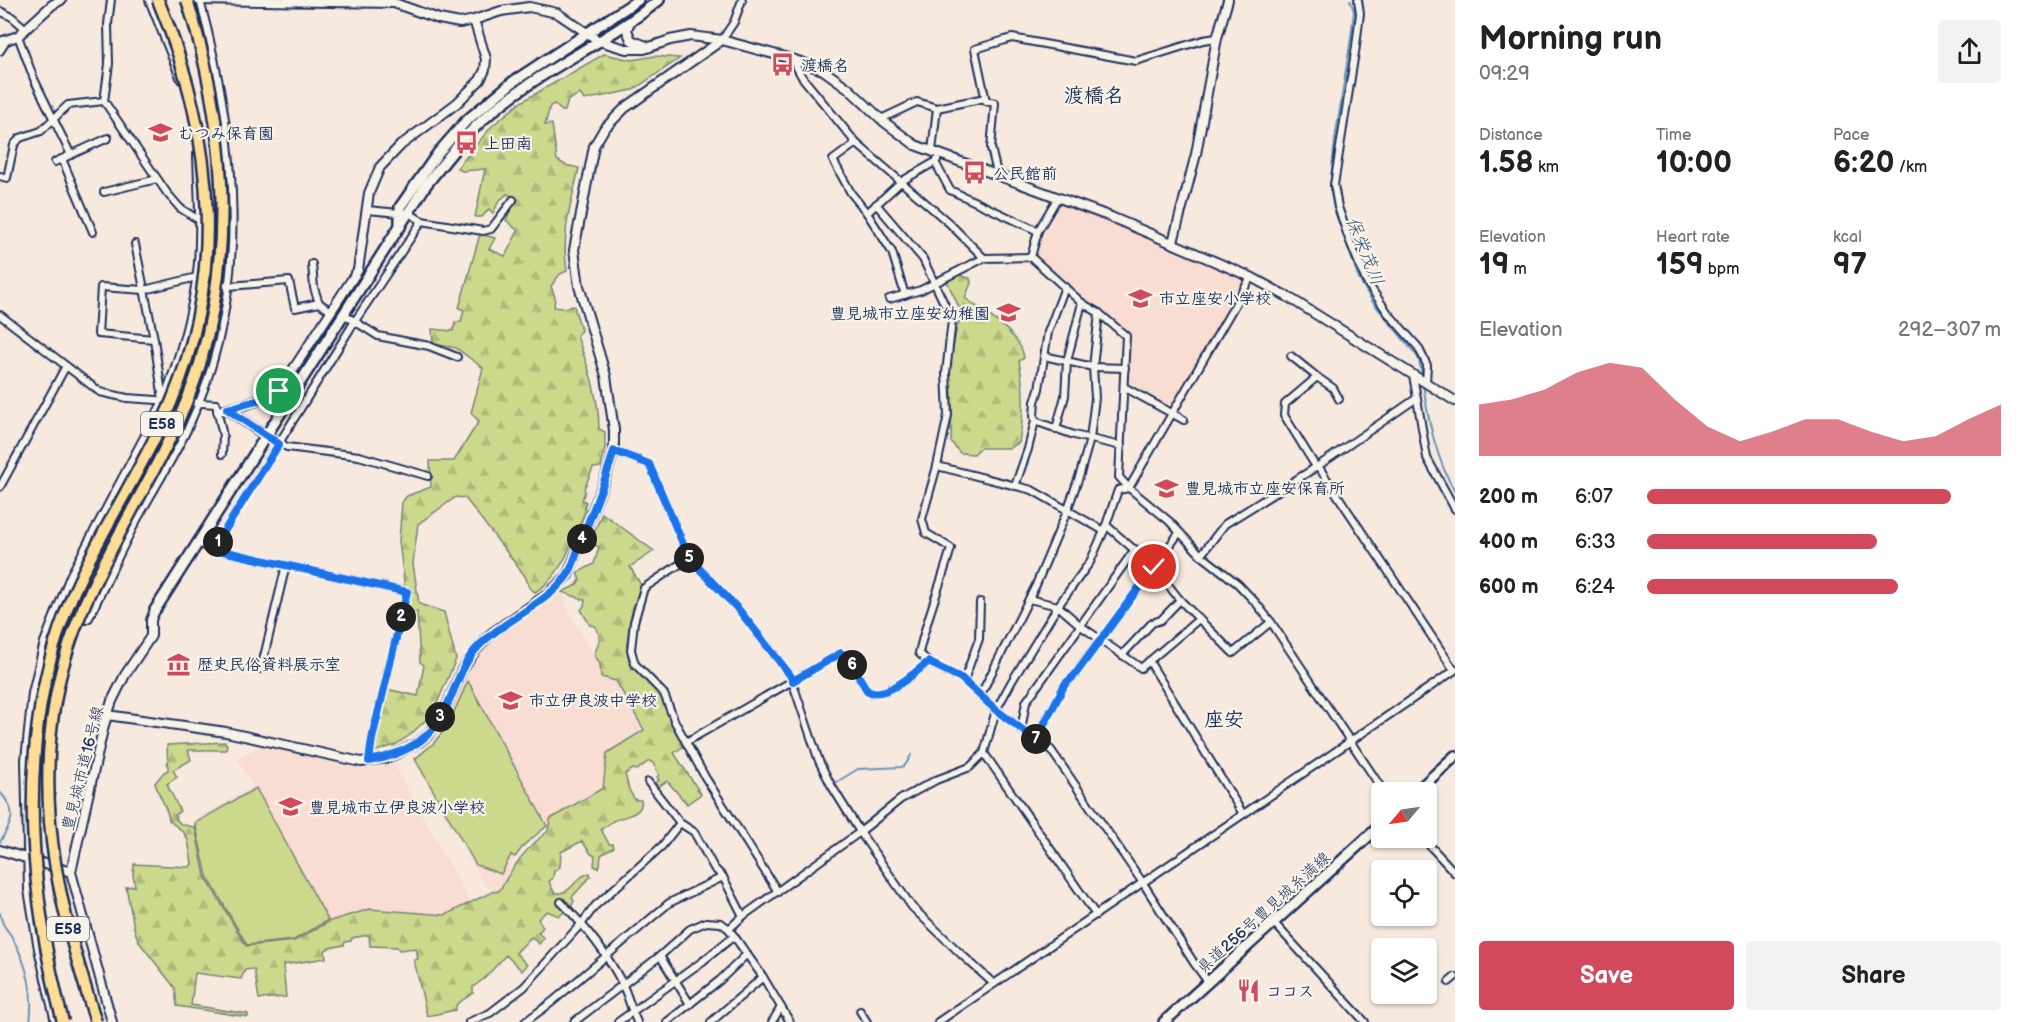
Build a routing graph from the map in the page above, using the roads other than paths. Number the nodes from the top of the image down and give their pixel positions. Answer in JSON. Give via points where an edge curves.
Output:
{"nodes":[{"id":1,"x":61,"y":0,"type":"edge"},
{"id":2,"x":111,"y":0,"type":"edge"},
{"id":3,"x":149,"y":0,"type":"edge"},
{"id":4,"x":158,"y":0,"type":"edge"},
{"id":5,"x":187,"y":0,"type":"edge"},
{"id":6,"x":194,"y":0,"type":"edge"},
{"id":7,"x":200,"y":0,"type":"edge"},
{"id":8,"x":638,"y":0,"type":"edge"},
{"id":9,"x":659,"y":0,"type":"edge"},
{"id":10,"x":742,"y":0,"type":"edge"},
{"id":11,"x":1228,"y":0,"type":"edge"},
{"id":12,"x":1358,"y":0,"type":"edge"},
{"id":13,"x":257,"y":1,"type":"edge"},
{"id":14,"x":527,"y":4,"type":"edge"},
{"id":15,"x":0,"y":11,"type":"edge"},
{"id":16,"x":474,"y":20,"type":"junction"},
{"id":17,"x":630,"y":21,"type":"junction"},
{"id":18,"x":26,"y":29,"type":"junction"},
{"id":19,"x":588,"y":33,"type":"junction"},
{"id":20,"x":18,"y":36,"type":"junction"},
{"id":21,"x":1217,"y":38,"type":"junction"},
{"id":22,"x":4,"y":40,"type":"edge"},
{"id":23,"x":722,"y":40,"type":"junction"},
{"id":24,"x":599,"y":41,"type":"junction"},
{"id":25,"x":651,"y":48,"type":"junction"},
{"id":26,"x":0,"y":51,"type":"edge"},
{"id":27,"x":792,"y":59,"type":"junction"},
{"id":28,"x":985,"y":98,"type":"junction"},
{"id":29,"x":104,"y":101,"type":"junction"},
{"id":30,"x":937,"y":108,"type":"junction"},
{"id":31,"x":54,"y":118,"type":"junction"},
{"id":32,"x":880,"y":119,"type":"junction"},
{"id":33,"x":108,"y":138,"type":"dead end"},
{"id":34,"x":856,"y":143,"type":"junction"},
{"id":35,"x":932,"y":151,"type":"junction"},
{"id":36,"x":71,"y":155,"type":"junction"},
{"id":37,"x":942,"y":155,"type":"junction"},
{"id":38,"x":935,"y":162,"type":"junction"},
{"id":39,"x":997,"y":173,"type":"junction"},
{"id":40,"x":0,"y":176,"type":"edge"},
{"id":41,"x":157,"y":179,"type":"junction"},
{"id":42,"x":902,"y":181,"type":"junction"},
{"id":43,"x":104,"y":192,"type":"dead end"},
{"id":44,"x":1058,"y":197,"type":"junction"},
{"id":45,"x":513,"y":200,"type":"dead end"},
{"id":46,"x":876,"y":204,"type":"junction"},
{"id":47,"x":367,"y":210,"type":"junction"},
{"id":48,"x":404,"y":213,"type":"junction"},
{"id":49,"x":867,"y":213,"type":"junction"},
{"id":50,"x":199,"y":220,"type":"junction"},
{"id":51,"x":422,"y":221,"type":"junction"},
{"id":52,"x":1038,"y":231,"type":"junction"},
{"id":53,"x":93,"y":232,"type":"dead end"},
{"id":54,"x":1173,"y":242,"type":"junction"},
{"id":55,"x":135,"y":244,"type":"dead end"},
{"id":56,"x":1031,"y":257,"type":"junction"},
{"id":57,"x":984,"y":258,"type":"junction"},
{"id":58,"x":312,"y":264,"type":"dead end"},
{"id":59,"x":197,"y":277,"type":"junction"},
{"id":60,"x":1251,"y":277,"type":"junction"},
{"id":61,"x":934,"y":283,"type":"junction"},
{"id":62,"x":229,"y":286,"type":"junction"},
{"id":63,"x":1065,"y":287,"type":"junction"},
{"id":64,"x":144,"y":290,"type":"junction"},
{"id":65,"x":905,"y":295,"type":"junction"},
{"id":66,"x":889,"y":299,"type":"dead end"},
{"id":67,"x":319,"y":303,"type":"junction"},
{"id":68,"x":1082,"y":303,"type":"junction"},
{"id":69,"x":331,"y":311,"type":"junction"},
{"id":70,"x":1099,"y":313,"type":"junction"},
{"id":71,"x":343,"y":314,"type":"junction"},
{"id":72,"x":0,"y":315,"type":"edge"},
{"id":73,"x":355,"y":321,"type":"junction"},
{"id":74,"x":154,"y":339,"type":"junction"},
{"id":75,"x":1044,"y":356,"type":"junction"},
{"id":76,"x":1291,"y":356,"type":"dead end"},
{"id":77,"x":456,"y":357,"type":"dead end"},
{"id":78,"x":1067,"y":361,"type":"junction"},
{"id":79,"x":66,"y":366,"type":"junction"},
{"id":80,"x":1093,"y":367,"type":"junction"},
{"id":81,"x":1125,"y":368,"type":"junction"},
{"id":82,"x":1317,"y":377,"type":"junction"},
{"id":83,"x":1421,"y":380,"type":"junction"},
{"id":84,"x":1124,"y":387,"type":"junction"},
{"id":85,"x":1417,"y":398,"type":"junction"},
{"id":86,"x":1340,"y":399,"type":"dead end"},
{"id":87,"x":163,"y":400,"type":"junction"},
{"id":88,"x":1455,"y":401,"type":"edge"},
{"id":89,"x":198,"y":402,"type":"junction"},
{"id":90,"x":227,"y":409,"type":"junction"},
{"id":91,"x":218,"y":411,"type":"junction"},
{"id":92,"x":1172,"y":413,"type":"junction"},
{"id":93,"x":1184,"y":420,"type":"dead end"},
{"id":94,"x":1035,"y":421,"type":"junction"},
{"id":95,"x":1056,"y":429,"type":"junction"},
{"id":96,"x":266,"y":436,"type":"junction"},
{"id":97,"x":1090,"y":439,"type":"junction"},
{"id":98,"x":279,"y":444,"type":"junction"},
{"id":99,"x":1121,"y":446,"type":"junction"},
{"id":100,"x":614,"y":451,"type":"junction"},
{"id":101,"x":222,"y":454,"type":"dead end"},
{"id":102,"x":937,"y":466,"type":"junction"},
{"id":103,"x":1317,"y":466,"type":"junction"},
{"id":104,"x":428,"y":476,"type":"dead end"},
{"id":105,"x":1015,"y":486,"type":"junction"},
{"id":106,"x":0,"y":487,"type":"edge"},
{"id":107,"x":1129,"y":488,"type":"junction"},
{"id":108,"x":1455,"y":509,"type":"edge"},
{"id":109,"x":1067,"y":512,"type":"junction"},
{"id":110,"x":1105,"y":528,"type":"junction"},
{"id":111,"x":1179,"y":532,"type":"junction"},
{"id":112,"x":199,"y":544,"type":"junction"},
{"id":113,"x":213,"y":549,"type":"junction"},
{"id":114,"x":1135,"y":549,"type":"junction"},
{"id":115,"x":1201,"y":555,"type":"junction"},
{"id":116,"x":689,"y":558,"type":"junction"},
{"id":117,"x":286,"y":566,"type":"junction"},
{"id":118,"x":1154,"y":567,"type":"junction"},
{"id":119,"x":1029,"y":598,"type":"junction"},
{"id":120,"x":1180,"y":600,"type":"junction"},
{"id":121,"x":980,"y":602,"type":"dead end"},
{"id":122,"x":1058,"y":606,"type":"junction"},
{"id":123,"x":155,"y":610,"type":"joint"},
{"id":124,"x":56,"y":611,"type":"junction"},
{"id":125,"x":1199,"y":619,"type":"junction"},
{"id":126,"x":1271,"y":622,"type":"junction"},
{"id":127,"x":1081,"y":626,"type":"junction"},
{"id":128,"x":1101,"y":640,"type":"junction"},
{"id":129,"x":1122,"y":655,"type":"junction"},
{"id":130,"x":1149,"y":661,"type":"junction"},
{"id":131,"x":928,"y":662,"type":"junction"},
{"id":132,"x":261,"y":669,"type":"dead end"},
{"id":133,"x":1455,"y":670,"type":"edge"},
{"id":134,"x":964,"y":680,"type":"junction"},
{"id":135,"x":793,"y":681,"type":"junction"},
{"id":136,"x":980,"y":696,"type":"junction"},
{"id":137,"x":996,"y":710,"type":"junction"},
{"id":138,"x":107,"y":715,"type":"junction"},
{"id":139,"x":1021,"y":730,"type":"junction"},
{"id":140,"x":1036,"y":740,"type":"junction"},
{"id":141,"x":1351,"y":741,"type":"junction"},
{"id":142,"x":686,"y":742,"type":"junction"},
{"id":143,"x":984,"y":753,"type":"junction"},
{"id":144,"x":1455,"y":756,"type":"edge"},
{"id":145,"x":369,"y":761,"type":"junction"},
{"id":146,"x":648,"y":782,"type":"dead end"},
{"id":147,"x":1378,"y":782,"type":"edge"},
{"id":148,"x":1427,"y":782,"type":"edge"},
{"id":149,"x":1243,"y":814,"type":"junction"},
{"id":150,"x":680,"y":823,"type":"junction"},
{"id":151,"x":860,"y":832,"type":"junction"},
{"id":152,"x":1371,"y":834,"type":"edge"},
{"id":153,"x":1432,"y":848,"type":"edge"},
{"id":154,"x":0,"y":849,"type":"edge"},
{"id":155,"x":27,"y":858,"type":"junction"},
{"id":156,"x":71,"y":872,"type":"junction"},
{"id":157,"x":1455,"y":873,"type":"edge"},
{"id":158,"x":723,"y":878,"type":"junction"},
{"id":159,"x":1143,"y":883,"type":"junction"},
{"id":160,"x":778,"y":892,"type":"junction"},
{"id":161,"x":561,"y":902,"type":"dead end"},
{"id":162,"x":1096,"y":915,"type":"junction"},
{"id":163,"x":743,"y":916,"type":"junction"},
{"id":164,"x":582,"y":923,"type":"junction"},
{"id":165,"x":1274,"y":923,"type":"junction"},
{"id":166,"x":729,"y":929,"type":"junction"},
{"id":167,"x":734,"y":936,"type":"junction"},
{"id":168,"x":747,"y":954,"type":"junction"},
{"id":169,"x":606,"y":956,"type":"junction"},
{"id":170,"x":660,"y":956,"type":"junction"},
{"id":171,"x":763,"y":977,"type":"junction"},
{"id":172,"x":1455,"y":977,"type":"edge"},
{"id":173,"x":675,"y":981,"type":"junction"},
{"id":174,"x":1208,"y":982,"type":"junction"},
{"id":175,"x":1449,"y":982,"type":"dead end"},
{"id":176,"x":622,"y":984,"type":"junction"},
{"id":177,"x":994,"y":984,"type":"junction"},
{"id":178,"x":690,"y":1004,"type":"junction"},
{"id":179,"x":781,"y":1007,"type":"junction"},
{"id":180,"x":860,"y":1011,"type":"dead end"},
{"id":181,"x":632,"y":1012,"type":"junction"},
{"id":182,"x":55,"y":1022,"type":"edge"},
{"id":183,"x":63,"y":1022,"type":"edge"},
{"id":184,"x":96,"y":1022,"type":"edge"},
{"id":185,"x":112,"y":1022,"type":"edge"},
{"id":186,"x":469,"y":1022,"type":"edge"},
{"id":187,"x":525,"y":1022,"type":"edge"},
{"id":188,"x":574,"y":1022,"type":"edge"},
{"id":189,"x":618,"y":1022,"type":"edge"},
{"id":190,"x":637,"y":1022,"type":"edge"},
{"id":191,"x":667,"y":1022,"type":"edge"},
{"id":192,"x":711,"y":1022,"type":"edge"},
{"id":193,"x":772,"y":1022,"type":"edge"},
{"id":194,"x":790,"y":1022,"type":"edge"},
{"id":195,"x":867,"y":1022,"type":"edge"},
{"id":196,"x":938,"y":1022,"type":"edge"},
{"id":197,"x":1164,"y":1022,"type":"edge"},
{"id":198,"x":1365,"y":1022,"type":"edge"}],
"edges":[{"from":1,"to":18,"type":"street"},
{"from":2,"to":29,"type":"street"},
{"from":3,"to":50,"type":"street","via":[[193,115]]},
{"from":4,"to":183,"type":"highway","number":"E58","bridge":true,"via":[[192,97],[202,151],[207,234],[201,302],[171,403],[74,591],[45,680],[34,767],[38,897]]},
{"from":5,"to":184,"type":"highway","number":"E58","bridge":true,"via":[[206,70],[220,167],[222,246],[213,311],[200,366],[184,408],[86,598],[67,649],[51,731],[50,834],[67,926]]},
{"from":6,"to":7,"type":"street"},
{"from":7,"to":13,"type":"street"},
{"from":7,"to":62,"type":"street","via":[[222,95],[231,169],[234,225]]},
{"from":8,"to":19,"type":"main road"},
{"from":9,"to":17,"type":"main road"},
{"from":10,"to":23,"type":"street","via":[[735,22]]},
{"from":11,"to":21,"type":"street"},
{"from":12,"to":83,"type":"street","via":[[1360,13],[1334,185],[1348,239],[1366,281],[1418,347],[1427,365]]},
{"from":13,"to":16,"type":"street","via":[[394,3],[439,19],[460,23]]},
{"from":14,"to":16,"type":"street"},
{"from":14,"to":19,"type":"street","via":[[557,13]]},
{"from":15,"to":18,"type":"street"},
{"from":16,"to":47,"type":"street","via":[[486,59],[480,80],[380,167],[369,193]]},
{"from":17,"to":24,"type":"main road"},
{"from":17,"to":25,"type":"street","via":[[627,30],[631,40]]},
{"from":18,"to":20,"type":"street"},
{"from":19,"to":24,"type":"street"},
{"from":19,"to":48,"type":"main road","via":[[514,81],[466,121],[423,172],[400,207]]},
{"from":20,"to":22,"type":"street"},
{"from":20,"to":31,"type":"street","via":[[33,79]]},
{"from":21,"to":28,"type":"street","via":[[1136,61],[1012,38],[975,49]]},
{"from":21,"to":54,"type":"street","via":[[1196,154]]},
{"from":22,"to":26,"type":"street"},
{"from":23,"to":25,"type":"street","via":[[692,36]]},
{"from":23,"to":27,"type":"street"},
{"from":23,"to":100,"type":"street","via":[[625,108],[604,129],[594,147],[574,250],[579,286],[606,376]]},
{"from":24,"to":25,"type":"street","via":[[626,50]]},
{"from":24,"to":48,"type":"main road","via":[[520,90],[488,115]]},
{"from":27,"to":32,"type":"street","via":[[823,70]]},
{"from":27,"to":34,"type":"street"},
{"from":28,"to":30,"type":"street"},
{"from":28,"to":39,"type":"street","via":[[995,103],[991,148]]},
{"from":29,"to":31,"type":"street","via":[[69,105]]},
{"from":29,"to":41,"type":"street"},
{"from":30,"to":32,"type":"street","via":[[917,102]]},
{"from":30,"to":35,"type":"street"},
{"from":31,"to":36,"type":"street"},
{"from":31,"to":40,"type":"street","via":[[41,131],[20,138],[14,145],[7,178]]},
{"from":32,"to":35,"type":"street","via":[[915,145]]},
{"from":33,"to":36,"type":"street"},
{"from":34,"to":42,"type":"street"},
{"from":34,"to":49,"type":"street","via":[[833,160]]},
{"from":35,"to":37,"type":"street"},
{"from":36,"to":53,"type":"street","via":[[58,161]]},
{"from":37,"to":38,"type":"street"},
{"from":37,"to":39,"type":"street"},
{"from":38,"to":42,"type":"street"},
{"from":38,"to":52,"type":"street","via":[[950,190]]},
{"from":39,"to":44,"type":"street"},
{"from":41,"to":43,"type":"street"},
{"from":41,"to":50,"type":"street","via":[[180,208]]},
{"from":42,"to":46,"type":"street"},
{"from":42,"to":57,"type":"street"},
{"from":44,"to":52,"type":"street"},
{"from":44,"to":54,"type":"street"},
{"from":45,"to":51,"type":"street","via":[[492,229],[483,231]]},
{"from":46,"to":49,"type":"street"},
{"from":46,"to":61,"type":"street","via":[[923,259]]},
{"from":47,"to":48,"type":"street"},
{"from":47,"to":69,"type":"street","via":[[358,270]]},
{"from":48,"to":51,"type":"street"},
{"from":48,"to":71,"type":"main road","via":[[400,227]]},
{"from":49,"to":65,"type":"street","via":[[892,252]]},
{"from":50,"to":59,"type":"street"},
{"from":51,"to":73,"type":"street"},
{"from":52,"to":56,"type":"street"},
{"from":54,"to":60,"type":"street"},
{"from":55,"to":64,"type":"street"},
{"from":56,"to":57,"type":"street"},
{"from":56,"to":63,"type":"street"},
{"from":57,"to":61,"type":"street"},
{"from":58,"to":67,"type":"street"},
{"from":59,"to":62,"type":"street"},
{"from":59,"to":64,"type":"street"},
{"from":59,"to":87,"type":"street","via":[[189,322]]},
{"from":60,"to":83,"type":"street"},
{"from":60,"to":92,"type":"street"},
{"from":61,"to":65,"type":"street"},
{"from":61,"to":102,"type":"street","via":[[952,320],[946,373],[948,415]]},
{"from":62,"to":67,"type":"street","via":[[289,281],[295,308]]},
{"from":62,"to":89,"type":"street","via":[[220,340]]},
{"from":63,"to":68,"type":"street"},
{"from":63,"to":75,"type":"street","via":[[1048,332]]},
{"from":64,"to":74,"type":"street"},
{"from":64,"to":74,"type":"street","via":[[101,287],[98,334]]},
{"from":65,"to":66,"type":"street"},
{"from":67,"to":69,"type":"street"},
{"from":68,"to":70,"type":"street"},
{"from":68,"to":78,"type":"street"},
{"from":69,"to":90,"type":"street","via":[[279,391]]},
{"from":70,"to":80,"type":"street"},
{"from":70,"to":81,"type":"street","via":[[1126,336]]},
{"from":71,"to":73,"type":"street"},
{"from":71,"to":96,"type":"main road"},
{"from":72,"to":79,"type":"street"},
{"from":73,"to":77,"type":"street","via":[[378,336],[429,346]]},
{"from":73,"to":98,"type":"street"},
{"from":74,"to":87,"type":"street"},
{"from":75,"to":78,"type":"street"},
{"from":75,"to":94,"type":"street"},
{"from":76,"to":82,"type":"street"},
{"from":78,"to":80,"type":"street"},
{"from":78,"to":95,"type":"street","via":[[1065,396]]},
{"from":79,"to":87,"type":"street","via":[[100,392]]},
{"from":79,"to":106,"type":"street"},
{"from":80,"to":81,"type":"street"},
{"from":80,"to":97,"type":"street","via":[[1095,398]]},
{"from":81,"to":84,"type":"street"},
{"from":82,"to":86,"type":"street"},
{"from":82,"to":103,"type":"street","via":[[1283,410]]},
{"from":83,"to":85,"type":"street"},
{"from":83,"to":88,"type":"street"},
{"from":84,"to":92,"type":"street"},
{"from":84,"to":99,"type":"street"},
{"from":85,"to":103,"type":"street"},
{"from":85,"to":108,"type":"street","via":[[1427,458]]},
{"from":87,"to":89,"type":"street"},
{"from":87,"to":124,"type":"street","via":[[81,554]]},
{"from":89,"to":91,"type":"street","via":[[216,404]]},
{"from":89,"to":124,"type":"street","via":[[89,618]]},
{"from":90,"to":91,"type":"street"},
{"from":90,"to":96,"type":"street"},
{"from":91,"to":101,"type":"street"},
{"from":92,"to":93,"type":"street"},
{"from":92,"to":107,"type":"street"},
{"from":94,"to":95,"type":"street"},
{"from":94,"to":105,"type":"street"},
{"from":95,"to":97,"type":"street"},
{"from":96,"to":98,"type":"street"},
{"from":96,"to":112,"type":"main road"},
{"from":97,"to":99,"type":"street"},
{"from":97,"to":109,"type":"street"},
{"from":98,"to":104,"type":"street","via":[[359,456]]},
{"from":98,"to":113,"type":"street"},
{"from":99,"to":107,"type":"street","via":[[1119,477]]},
{"from":100,"to":116,"type":"street","via":[[649,464]]},
{"from":100,"to":145,"type":"street","via":[[568,574],[548,594],[492,633],[475,651],[429,734],[387,758]]},
{"from":102,"to":105,"type":"street"},
{"from":102,"to":131,"type":"street","via":[[922,519],[927,532],[951,548],[919,653]]},
{"from":103,"to":115,"type":"street","via":[[1225,524]]},
{"from":103,"to":133,"type":"street"},
{"from":105,"to":109,"type":"street","via":[[1032,490]]},
{"from":107,"to":110,"type":"street","via":[[1118,490]]},
{"from":107,"to":111,"type":"street"},
{"from":109,"to":110,"type":"street"},
{"from":109,"to":119,"type":"street"},
{"from":110,"to":114,"type":"street"},
{"from":110,"to":122,"type":"street","via":[[1090,562]]},
{"from":111,"to":115,"type":"street"},
{"from":111,"to":118,"type":"street"},
{"from":112,"to":113,"type":"street"},
{"from":112,"to":123,"type":"main road"},
{"from":113,"to":117,"type":"street"},
{"from":114,"to":118,"type":"street"},
{"from":114,"to":127,"type":"street"},
{"from":115,"to":126,"type":"street","via":[[1238,584]]},
{"from":116,"to":135,"type":"street","via":[[739,610]]},
{"from":116,"to":142,"type":"street","via":[[644,588],[631,650],[635,664],[664,694]]},
{"from":117,"to":132,"type":"street"},
{"from":117,"to":145,"type":"street","via":[[407,592]]},
{"from":118,"to":120,"type":"street"},
{"from":118,"to":128,"type":"street"},
{"from":119,"to":122,"type":"street"},
{"from":119,"to":136,"type":"street"},
{"from":120,"to":125,"type":"street"},
{"from":120,"to":129,"type":"street"},
{"from":121,"to":134,"type":"street","via":[[979,639]]},
{"from":122,"to":127,"type":"street"},
{"from":122,"to":137,"type":"street"},
{"from":123,"to":138,"type":"street","name":"豊見城市道16号線","via":[[151,636],[125,675]]},
{"from":124,"to":155,"type":"street","via":[[32,693],[28,727]]},
{"from":125,"to":126,"type":"street","via":[[1233,653]]},
{"from":125,"to":130,"type":"street"},
{"from":126,"to":141,"type":"street"},
{"from":127,"to":128,"type":"street"},
{"from":127,"to":139,"type":"street","via":[[1026,702]]},
{"from":128,"to":129,"type":"street"},
{"from":128,"to":140,"type":"street","via":[[1065,684]]},
{"from":129,"to":130,"type":"street","via":[[1141,668]]},
{"from":130,"to":149,"type":"street"},
{"from":131,"to":134,"type":"street"},
{"from":131,"to":135,"type":"street","via":[[910,677],[877,693],[868,692],[841,653]]},
{"from":133,"to":141,"type":"street"},
{"from":134,"to":136,"type":"street"},
{"from":135,"to":142,"type":"street"},
{"from":135,"to":151,"type":"street","via":[[819,760]]},
{"from":136,"to":137,"type":"street"},
{"from":137,"to":139,"type":"street"},
{"from":137,"to":143,"type":"street"},
{"from":138,"to":145,"type":"street","via":[[226,732],[342,759]]},
{"from":138,"to":156,"type":"street","name":"豊見城市道16号線"},
{"from":139,"to":140,"type":"street"},
{"from":140,"to":159,"type":"street","via":[[1051,750]]},
{"from":141,"to":147,"type":"street"},
{"from":141,"to":149,"type":"street"},
{"from":142,"to":160,"type":"street"},
{"from":143,"to":151,"type":"street","via":[[970,767],[901,799]]},
{"from":143,"to":162,"type":"street"},
{"from":144,"to":148,"type":"main road"},
{"from":146,"to":150,"type":"street"},
{"from":149,"to":159,"type":"street"},
{"from":150,"to":158,"type":"street","via":[[694,832]]},
{"from":150,"to":164,"type":"street","via":[[662,846]]},
{"from":151,"to":160,"type":"street"},
{"from":151,"to":177,"type":"street","via":[[912,906]]},
{"from":152,"to":165,"type":"main road","name":"県道256号豊見城糸満線"},
{"from":153,"to":157,"type":"street"},
{"from":154,"to":155,"type":"street"},
{"from":155,"to":156,"type":"street"},
{"from":155,"to":182,"type":"street","via":[[38,949]]},
{"from":156,"to":185,"type":"street"},
{"from":158,"to":163,"type":"street"},
{"from":158,"to":169,"type":"street","via":[[669,903]]},
{"from":159,"to":162,"type":"street"},
{"from":159,"to":174,"type":"street"},
{"from":160,"to":163,"type":"street"},
{"from":161,"to":164,"type":"street"},
{"from":162,"to":177,"type":"street"},
{"from":163,"to":166,"type":"street"},
{"from":164,"to":169,"type":"street"},
{"from":164,"to":186,"type":"street","via":[[524,987],[490,1013]]},
{"from":165,"to":174,"type":"main road","name":"県道256号豊見城糸満線"},
{"from":165,"to":198,"type":"street"},
{"from":166,"to":167,"type":"street"},
{"from":166,"to":170,"type":"street","via":[[721,922],[706,922],[690,929]]},
{"from":167,"to":168,"type":"street"},
{"from":167,"to":173,"type":"street"},
{"from":168,"to":171,"type":"street"},
{"from":168,"to":178,"type":"street"},
{"from":169,"to":176,"type":"street"},
{"from":169,"to":187,"type":"street"},
{"from":170,"to":173,"type":"street"},
{"from":170,"to":176,"type":"street"},
{"from":171,"to":179,"type":"street"},
{"from":171,"to":192,"type":"street"},
{"from":172,"to":175,"type":"street"},
{"from":173,"to":178,"type":"street"},
{"from":173,"to":181,"type":"street"},
{"from":174,"to":197,"type":"main road","name":"県道256号豊見城糸満線"},
{"from":176,"to":181,"type":"street"},
{"from":176,"to":188,"type":"street"},
{"from":177,"to":196,"type":"street"},
{"from":178,"to":191,"type":"street"},
{"from":179,"to":193,"type":"street"},
{"from":179,"to":194,"type":"street"},
{"from":180,"to":195,"type":"street"},
{"from":181,"to":189,"type":"street"},
{"from":181,"to":190,"type":"street"}]}
